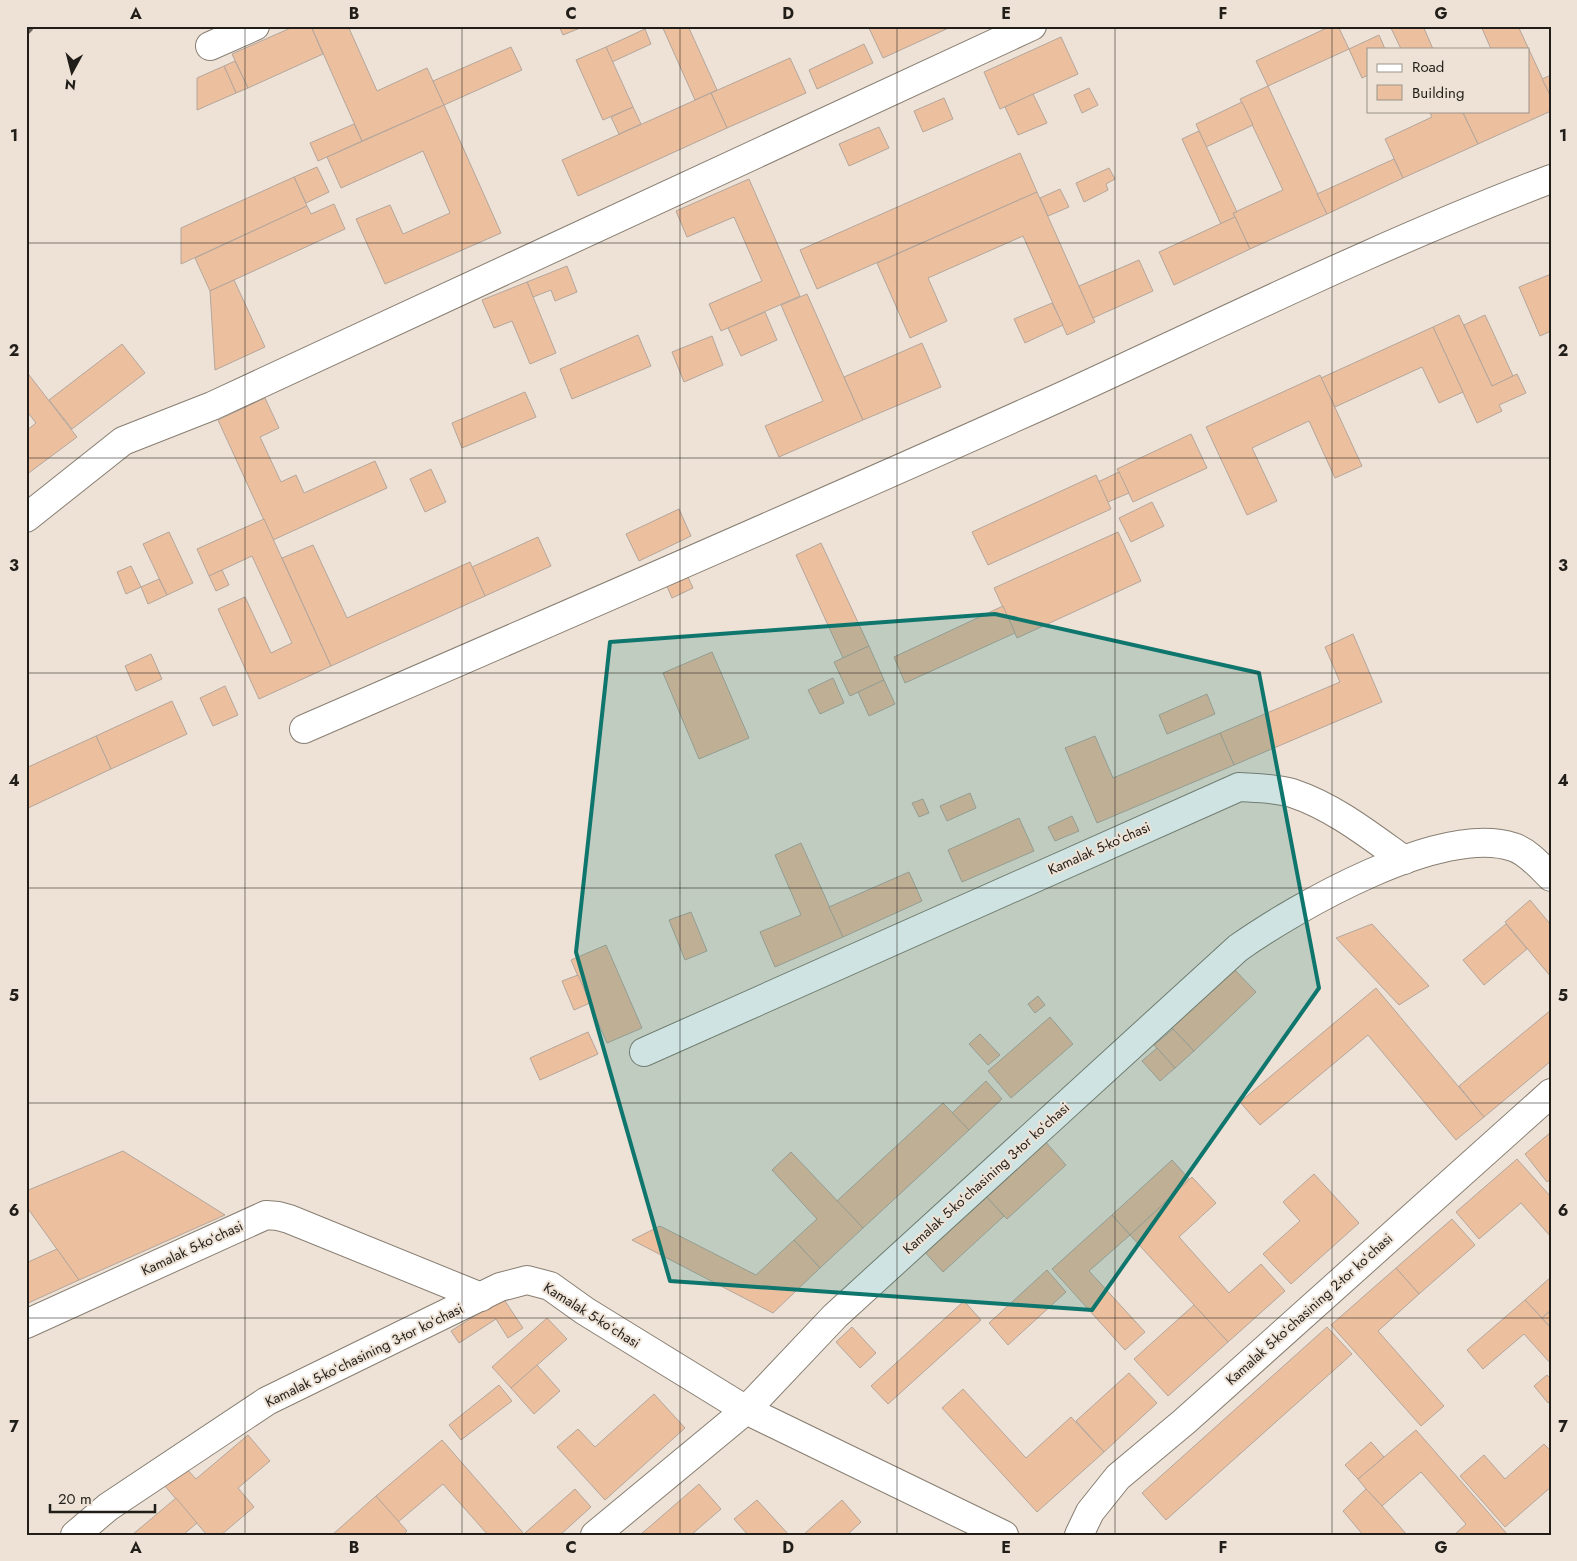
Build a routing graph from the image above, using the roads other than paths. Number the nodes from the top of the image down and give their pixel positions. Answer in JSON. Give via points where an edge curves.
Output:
{"nodes":[{"id":1,"x":255,"y":26,"type":"edge"},
{"id":2,"x":1032,"y":26,"type":"edge"},
{"id":3,"x":210,"y":46,"type":"dead end"},
{"id":4,"x":1551,"y":179,"type":"edge"},
{"id":5,"x":26,"y":518,"type":"edge"},
{"id":6,"x":304,"y":729,"type":"dead end"},
{"id":7,"x":1404,"y":860,"type":"junction"},
{"id":8,"x":1551,"y":877,"type":"edge"},
{"id":9,"x":644,"y":1052,"type":"dead end"},
{"id":10,"x":1551,"y":1093,"type":"edge"},
{"id":11,"x":481,"y":1297,"type":"junction"},
{"id":12,"x":26,"y":1324,"type":"edge"},
{"id":13,"x":746,"y":1410,"type":"junction"},
{"id":14,"x":75,"y":1535,"type":"edge"},
{"id":15,"x":595,"y":1535,"type":"edge"},
{"id":16,"x":1004,"y":1535,"type":"edge"},
{"id":17,"x":1079,"y":1535,"type":"edge"}],
"edges":[{"from":1,"to":3,"type":"street"},
{"from":2,"to":5,"type":"street","via":[[212,406],[123,441]]},
{"from":4,"to":6,"type":"street","via":[[1461,213],[1055,399]]},
{"from":7,"to":8,"type":"street","via":[[1453,845],[1485,842],[1514,847],[1537,862]]},
{"from":7,"to":9,"type":"street","name":"Kamalak 5-koʻchasi","via":[[1344,817],[1315,803],[1292,793],[1239,787]]},
{"from":7,"to":13,"type":"street","name":"Kamalak 5-koʻchasining 3-tor koʻchasi","via":[[1330,892],[1274,923],[1238,948],[835,1316]]},
{"from":10,"to":17,"type":"street","name":"Kamalak 5-koʻchasining 2-tor koʻchasi","via":[[1185,1421],[1118,1477],[1090,1512]]},
{"from":11,"to":12,"type":"street","name":"Kamalak 5-koʻchasi","via":[[289,1219],[266,1215]]},
{"from":11,"to":13,"type":"street","name":"Kamalak 5-koʻchasi","via":[[516,1282],[538,1282],[550,1286]]},
{"from":11,"to":14,"type":"street","name":"Kamalak 5-koʻchasining 3-tor koʻchasi","via":[[267,1401],[108,1507]]},
{"from":13,"to":15,"type":"street","name":"Kamalak 5-koʻchasining 3-tor koʻchasi"},
{"from":13,"to":16,"type":"street","name":"Kamalak 5-koʻchasi"}]}
